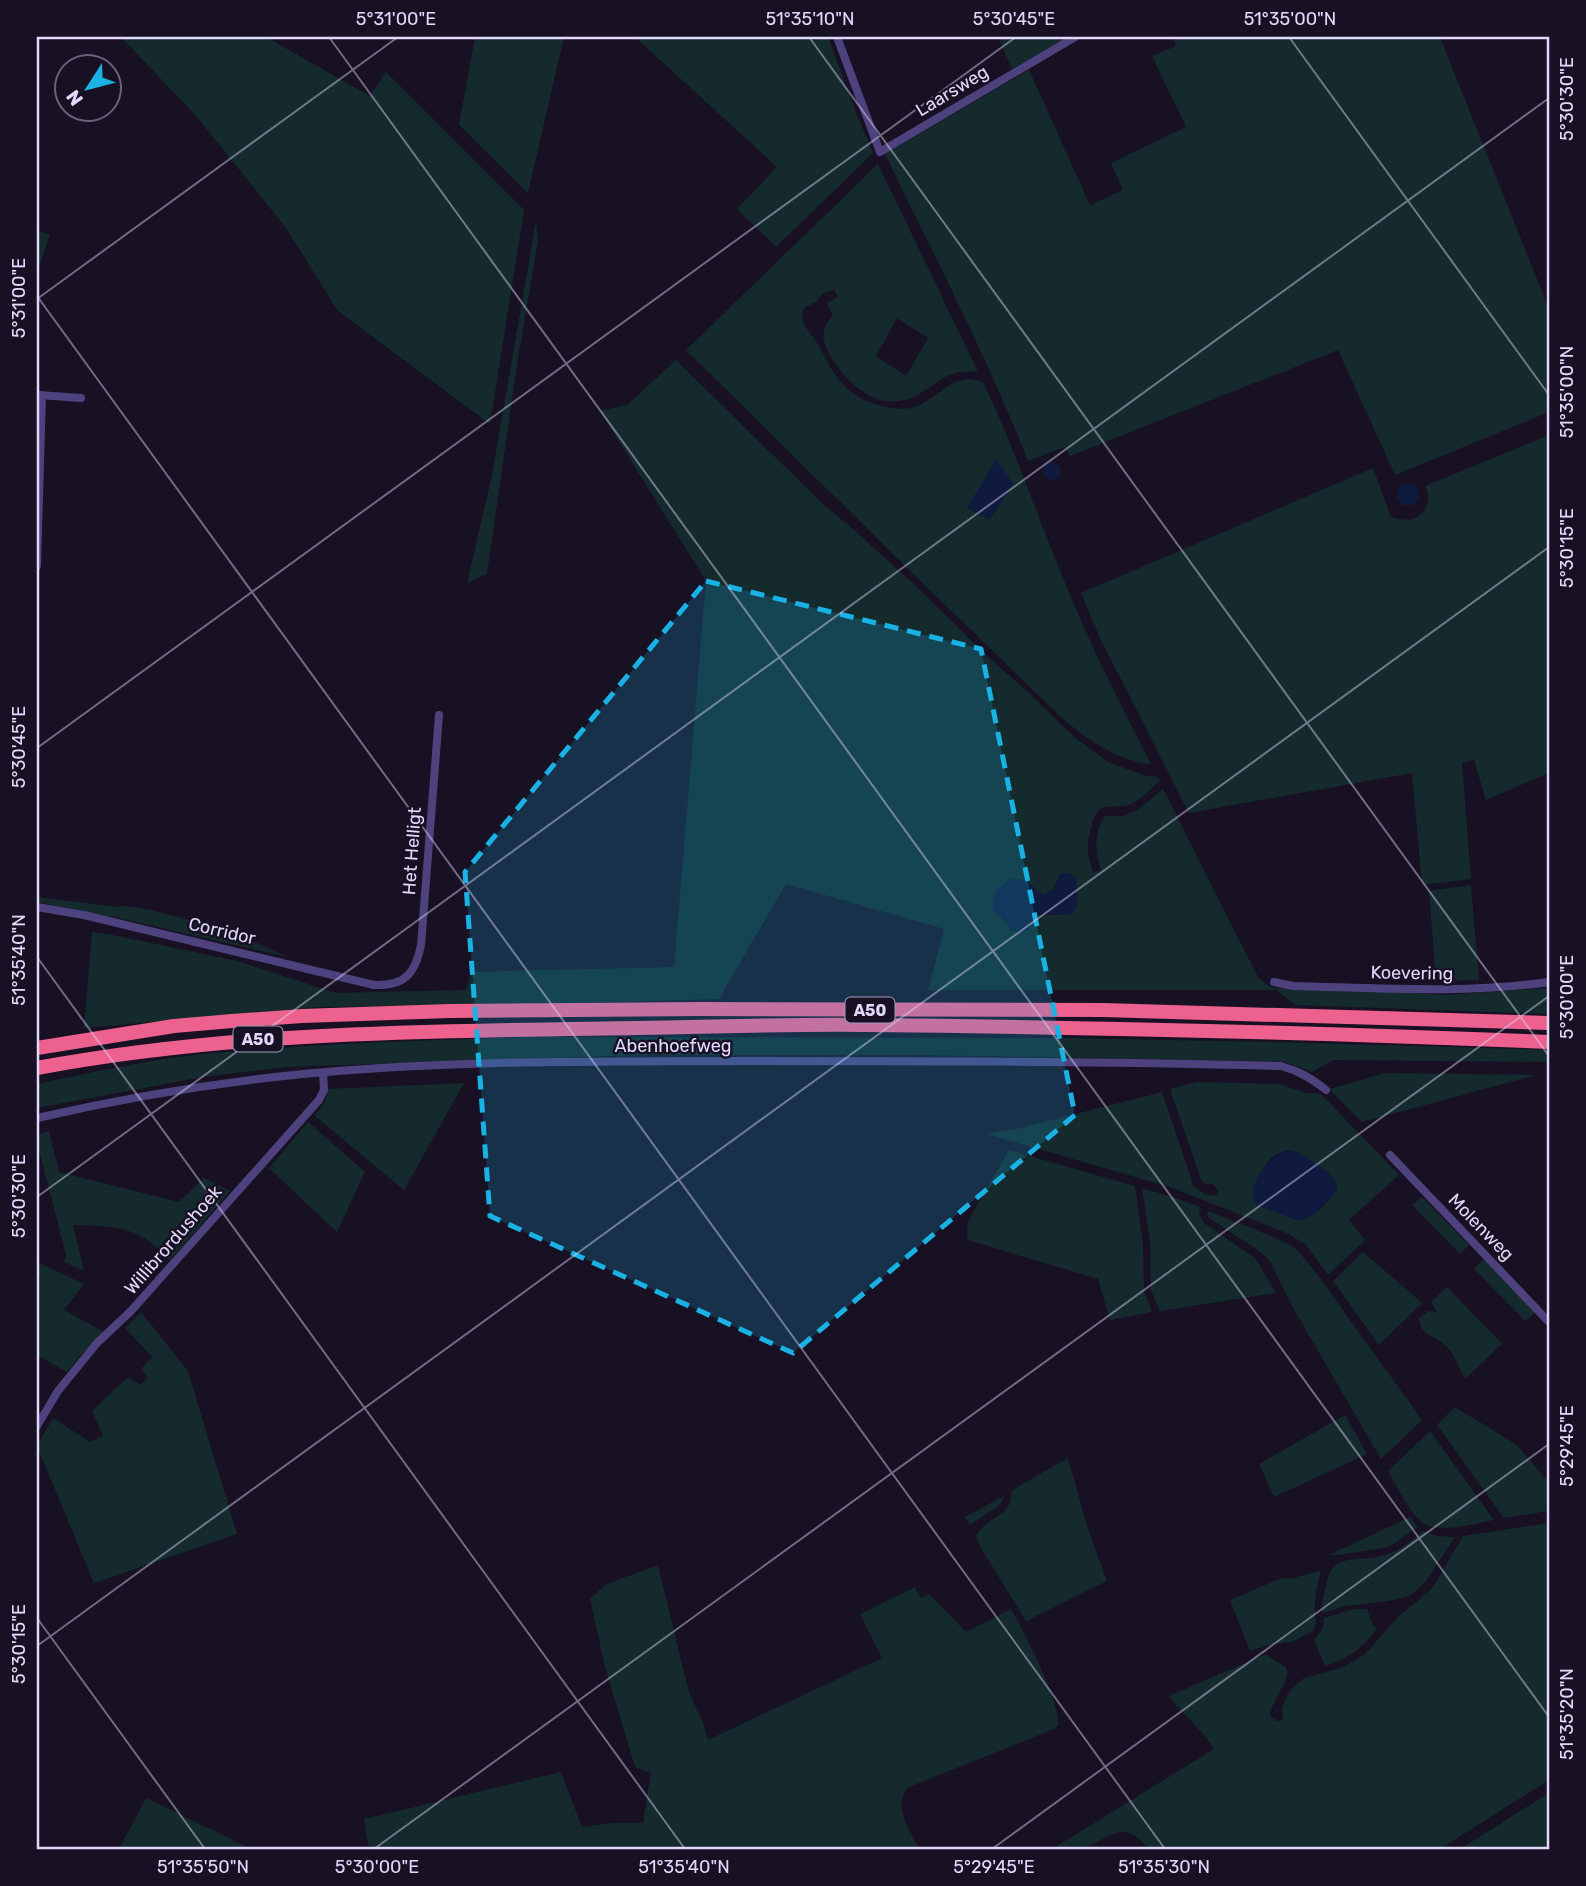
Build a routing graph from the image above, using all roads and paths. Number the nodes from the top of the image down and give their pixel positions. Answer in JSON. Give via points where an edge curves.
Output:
{"nodes":[{"id":1,"x":837,"y":37,"type":"edge"},
{"id":2,"x":1075,"y":37,"type":"edge"},
{"id":3,"x":39,"y":395,"type":"edge"},
{"id":4,"x":81,"y":398,"type":"dead end"},
{"id":5,"x":37,"y":566,"type":"edge"},
{"id":6,"x":439,"y":715,"type":"dead end"},
{"id":7,"x":37,"y":907,"type":"edge"},
{"id":8,"x":400,"y":982,"type":"joint"},
{"id":9,"x":1274,"y":982,"type":"dead end"},
{"id":10,"x":1549,"y":982,"type":"edge"},
{"id":11,"x":1549,"y":1023,"type":"edge"},
{"id":12,"x":1549,"y":1042,"type":"edge"},
{"id":13,"x":37,"y":1048,"type":"edge"},
{"id":14,"x":37,"y":1068,"type":"edge"},
{"id":15,"x":323,"y":1073,"type":"junction"},
{"id":16,"x":1326,"y":1090,"type":"dead end"},
{"id":17,"x":37,"y":1118,"type":"edge"},
{"id":18,"x":1390,"y":1155,"type":"dead end"},
{"id":19,"x":1549,"y":1322,"type":"edge"},
{"id":20,"x":37,"y":1426,"type":"edge"}],
"edges":[{"from":1,"to":2,"type":"street","name":"Laarsweg","via":[[880,152]]},
{"from":3,"to":4,"type":"street"},
{"from":3,"to":5,"type":"street"},
{"from":6,"to":8,"type":"street","name":"Het Helligt","via":[[421,945],[412,971]]},
{"from":7,"to":8,"type":"street","name":"Corridor","via":[[374,985]]},
{"from":9,"to":10,"type":"street","name":"Koevering","via":[[1478,989]]},
{"from":11,"to":13,"type":"highway","number":"A50","via":[[1103,1010],[450,1011],[174,1026]]},
{"from":12,"to":14,"type":"highway","number":"A50","via":[[1255,1031],[861,1025],[481,1030],[186,1045]]},
{"from":15,"to":16,"type":"street","name":"Abenhoefweg","via":[[536,1063],[1063,1061],[1280,1066],[1298,1071]]},
{"from":15,"to":17,"type":"street","name":"Abenhoefweg","via":[[161,1093]]},
{"from":15,"to":20,"type":"street","name":"Willibrordushoek","via":[[319,1100],[131,1311],[97,1343]]},
{"from":18,"to":19,"type":"street","name":"Molenweg"}]}
